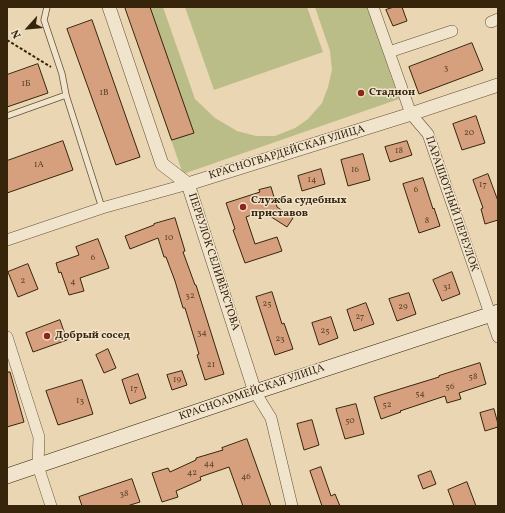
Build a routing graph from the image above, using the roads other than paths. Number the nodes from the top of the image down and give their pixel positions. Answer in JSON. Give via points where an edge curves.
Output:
{"nodes":[{"id":1,"x":47,"y":7,"type":"edge"},
{"id":2,"x":109,"y":7,"type":"edge"},
{"id":3,"x":373,"y":7,"type":"edge"},
{"id":4,"x":452,"y":31,"type":"dead end"},
{"id":5,"x":389,"y":52,"type":"junction"},
{"id":6,"x":498,"y":85,"type":"edge"},
{"id":7,"x":66,"y":95,"type":"junction"},
{"id":8,"x":411,"y":114,"type":"junction"},
{"id":9,"x":7,"y":116,"type":"edge"},
{"id":10,"x":188,"y":184,"type":"junction"},
{"id":11,"x":102,"y":208,"type":"junction"},
{"id":12,"x":7,"y":240,"type":"edge"},
{"id":13,"x":494,"y":313,"type":"edge"},
{"id":14,"x":498,"y":336,"type":"edge"},
{"id":15,"x":7,"y":337,"type":"edge"},
{"id":16,"x":255,"y":392,"type":"junction"},
{"id":17,"x":38,"y":466,"type":"junction"},
{"id":18,"x":7,"y":476,"type":"edge"},
{"id":19,"x":51,"y":506,"type":"edge"},
{"id":20,"x":292,"y":506,"type":"edge"}],
"edges":[{"from":1,"to":7,"type":"lane","via":[[44,20],[62,74]]},
{"from":2,"to":10,"type":"street","name":"ПЕРЕУЛОК СЕЛИВЁРСТОВА","via":[[162,164]]},
{"from":3,"to":5,"type":"street","name":"ПАРАШЮТНЫЙ ПЕРЕУЛОК"},
{"from":4,"to":5,"type":"street"},
{"from":5,"to":8,"type":"street","name":"ПАРАШЮТНЫЙ ПЕРЕУЛОК"},
{"from":6,"to":8,"type":"street","name":"КРАСНОГВАРДЕЙСКАЯ УЛИЦА"},
{"from":7,"to":9,"type":"lane"},
{"from":7,"to":11,"type":"lane"},
{"from":8,"to":10,"type":"street","name":"КРАСНОГВАРДЕЙСКАЯ УЛИЦА"},
{"from":8,"to":13,"type":"street","name":"ПАРАШЮТНЫЙ ПЕРЕУЛОК","via":[[428,134]]},
{"from":10,"to":11,"type":"street","name":"КРАСНОГВАРДЕЙСКАЯ УЛИЦА"},
{"from":10,"to":16,"type":"street","name":"ПЕРЕУЛОК СЕЛИВЁРСТОВА"},
{"from":11,"to":12,"type":"street","name":"КРАСНОГВАРДЕЙСКАЯ УЛИЦА"},
{"from":13,"to":14,"type":"street","name":"ПАРАШЮТНЫЙ ПЕРЕУЛОК"},
{"from":13,"to":16,"type":"main road","name":"КРАСНОАРМЕЙСКАЯ УЛИЦА"},
{"from":15,"to":17,"type":"street","via":[[39,437]]},
{"from":16,"to":17,"type":"main road","name":"КРАСНОАРМЕЙСКАЯ УЛИЦА"},
{"from":16,"to":20,"type":"street","name":"ПЕРЕУЛОК СЕЛИВЁРСТОВА","via":[[271,418]]},
{"from":17,"to":18,"type":"main road","name":"КРАСНОАРМЕЙСКАЯ УЛИЦА"},
{"from":17,"to":19,"type":"street"}]}
